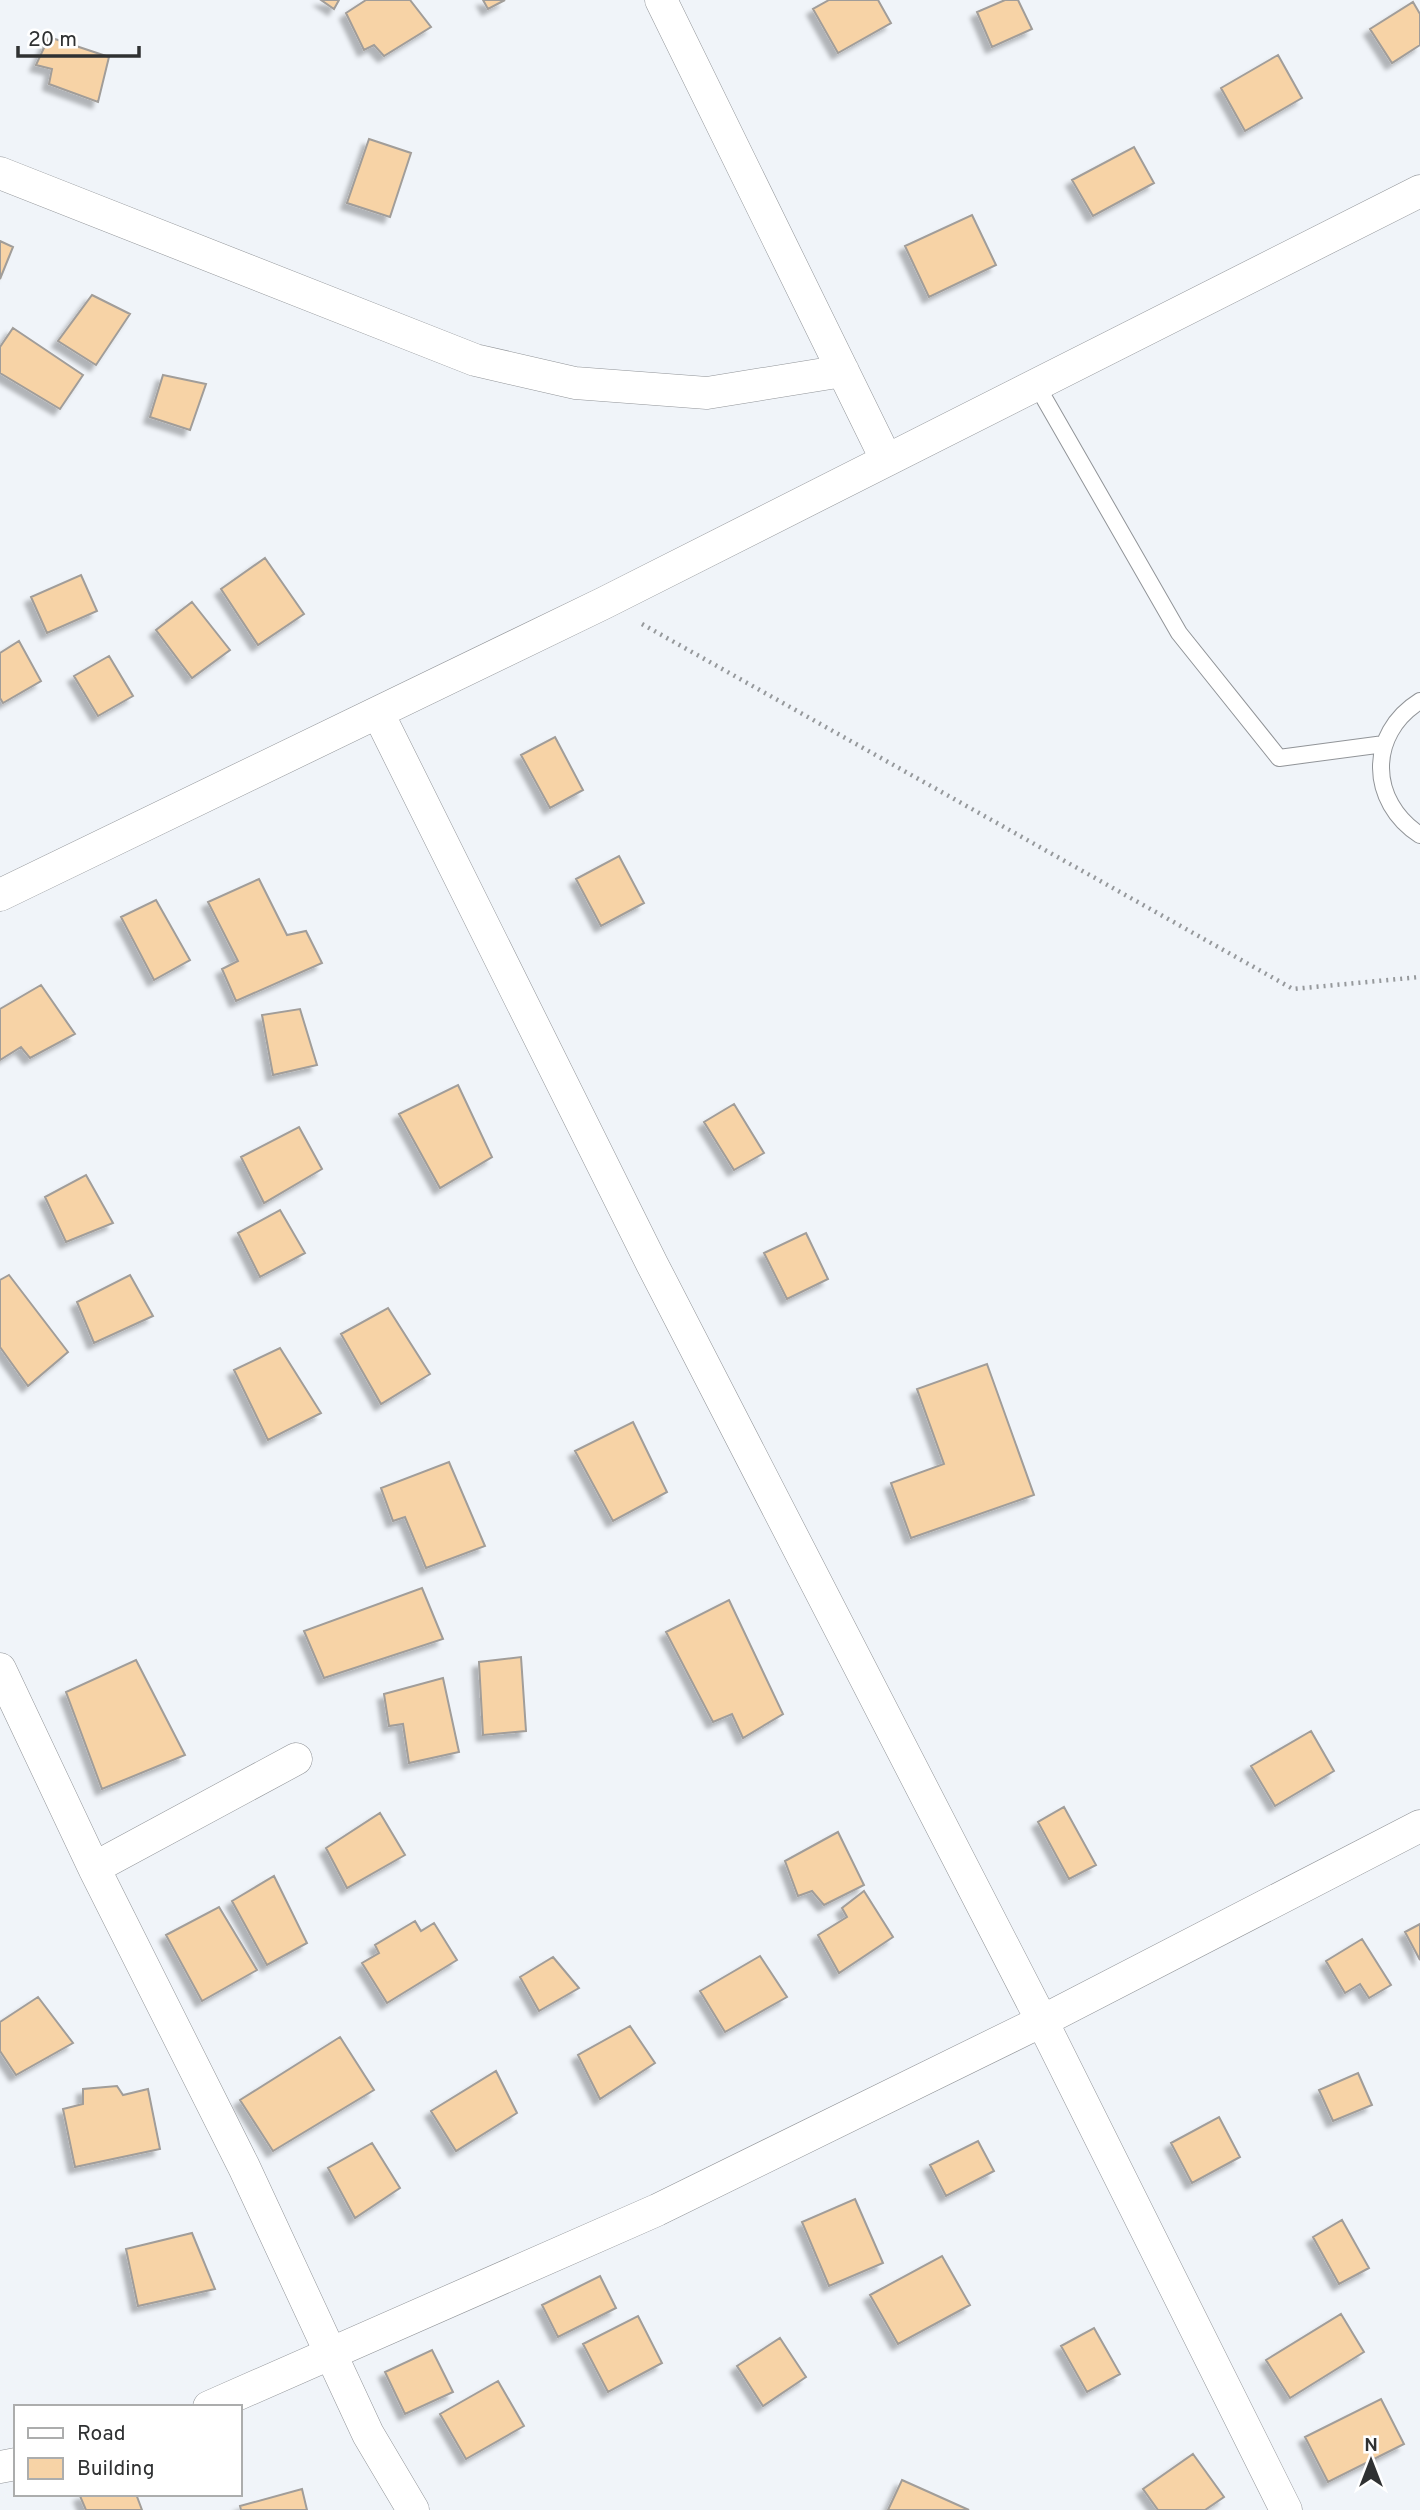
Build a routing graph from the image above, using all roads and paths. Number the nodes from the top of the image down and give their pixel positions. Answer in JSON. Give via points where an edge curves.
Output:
{"nodes":[{"id":1,"x":671,"y":3,"type":"edge"},
{"id":2,"x":0,"y":173,"type":"edge"},
{"id":3,"x":1420,"y":191,"type":"edge"},
{"id":4,"x":844,"y":371,"type":"junction"},
{"id":5,"x":1036,"y":384,"type":"junction"},
{"id":6,"x":886,"y":459,"type":"junction"},
{"id":7,"x":604,"y":603,"type":"junction"},
{"id":8,"x":1420,"y":701,"type":"edge"},
{"id":9,"x":378,"y":713,"type":"junction"},
{"id":10,"x":1384,"y":744,"type":"junction"},
{"id":11,"x":1420,"y":835,"type":"edge"},
{"id":12,"x":0,"y":895,"type":"edge"},
{"id":13,"x":1420,"y":977,"type":"edge"},
{"id":14,"x":0,"y":1669,"type":"edge"},
{"id":15,"x":296,"y":1759,"type":"dead end"},
{"id":16,"x":1420,"y":1826,"type":"edge"},
{"id":17,"x":94,"y":1868,"type":"junction"},
{"id":18,"x":1042,"y":2021,"type":"junction"},
{"id":19,"x":330,"y":2351,"type":"junction"},
{"id":20,"x":213,"y":2405,"type":"edge"},
{"id":21,"x":413,"y":2510,"type":"edge"},
{"id":22,"x":1286,"y":2510,"type":"edge"}],
"edges":[{"from":1,"to":4,"type":"street"},
{"from":2,"to":4,"type":"street","via":[[488,363],[575,383],[707,393]]},
{"from":3,"to":5,"type":"street"},
{"from":4,"to":6,"type":"street"},
{"from":5,"to":6,"type":"street"},
{"from":5,"to":10,"type":"lane","via":[[1179,633],[1279,758]]},
{"from":6,"to":7,"type":"street"},
{"from":7,"to":9,"type":"street"},
{"from":7,"to":13,"type":"path","via":[[1293,989]]},
{"from":8,"to":10,"type":"lane","via":[[1392,726]]},
{"from":9,"to":12,"type":"street"},
{"from":9,"to":18,"type":"street","via":[[652,1264]]},
{"from":10,"to":11,"type":"lane","via":[[1383,790],[1404,825]]},
{"from":14,"to":17,"type":"street"},
{"from":15,"to":17,"type":"street"},
{"from":16,"to":18,"type":"street"},
{"from":17,"to":19,"type":"street","via":[[244,2166]]},
{"from":18,"to":19,"type":"street","via":[[657,2210]]},
{"from":18,"to":22,"type":"street"},
{"from":19,"to":20,"type":"street"},
{"from":19,"to":21,"type":"street","via":[[368,2434]]}]}
